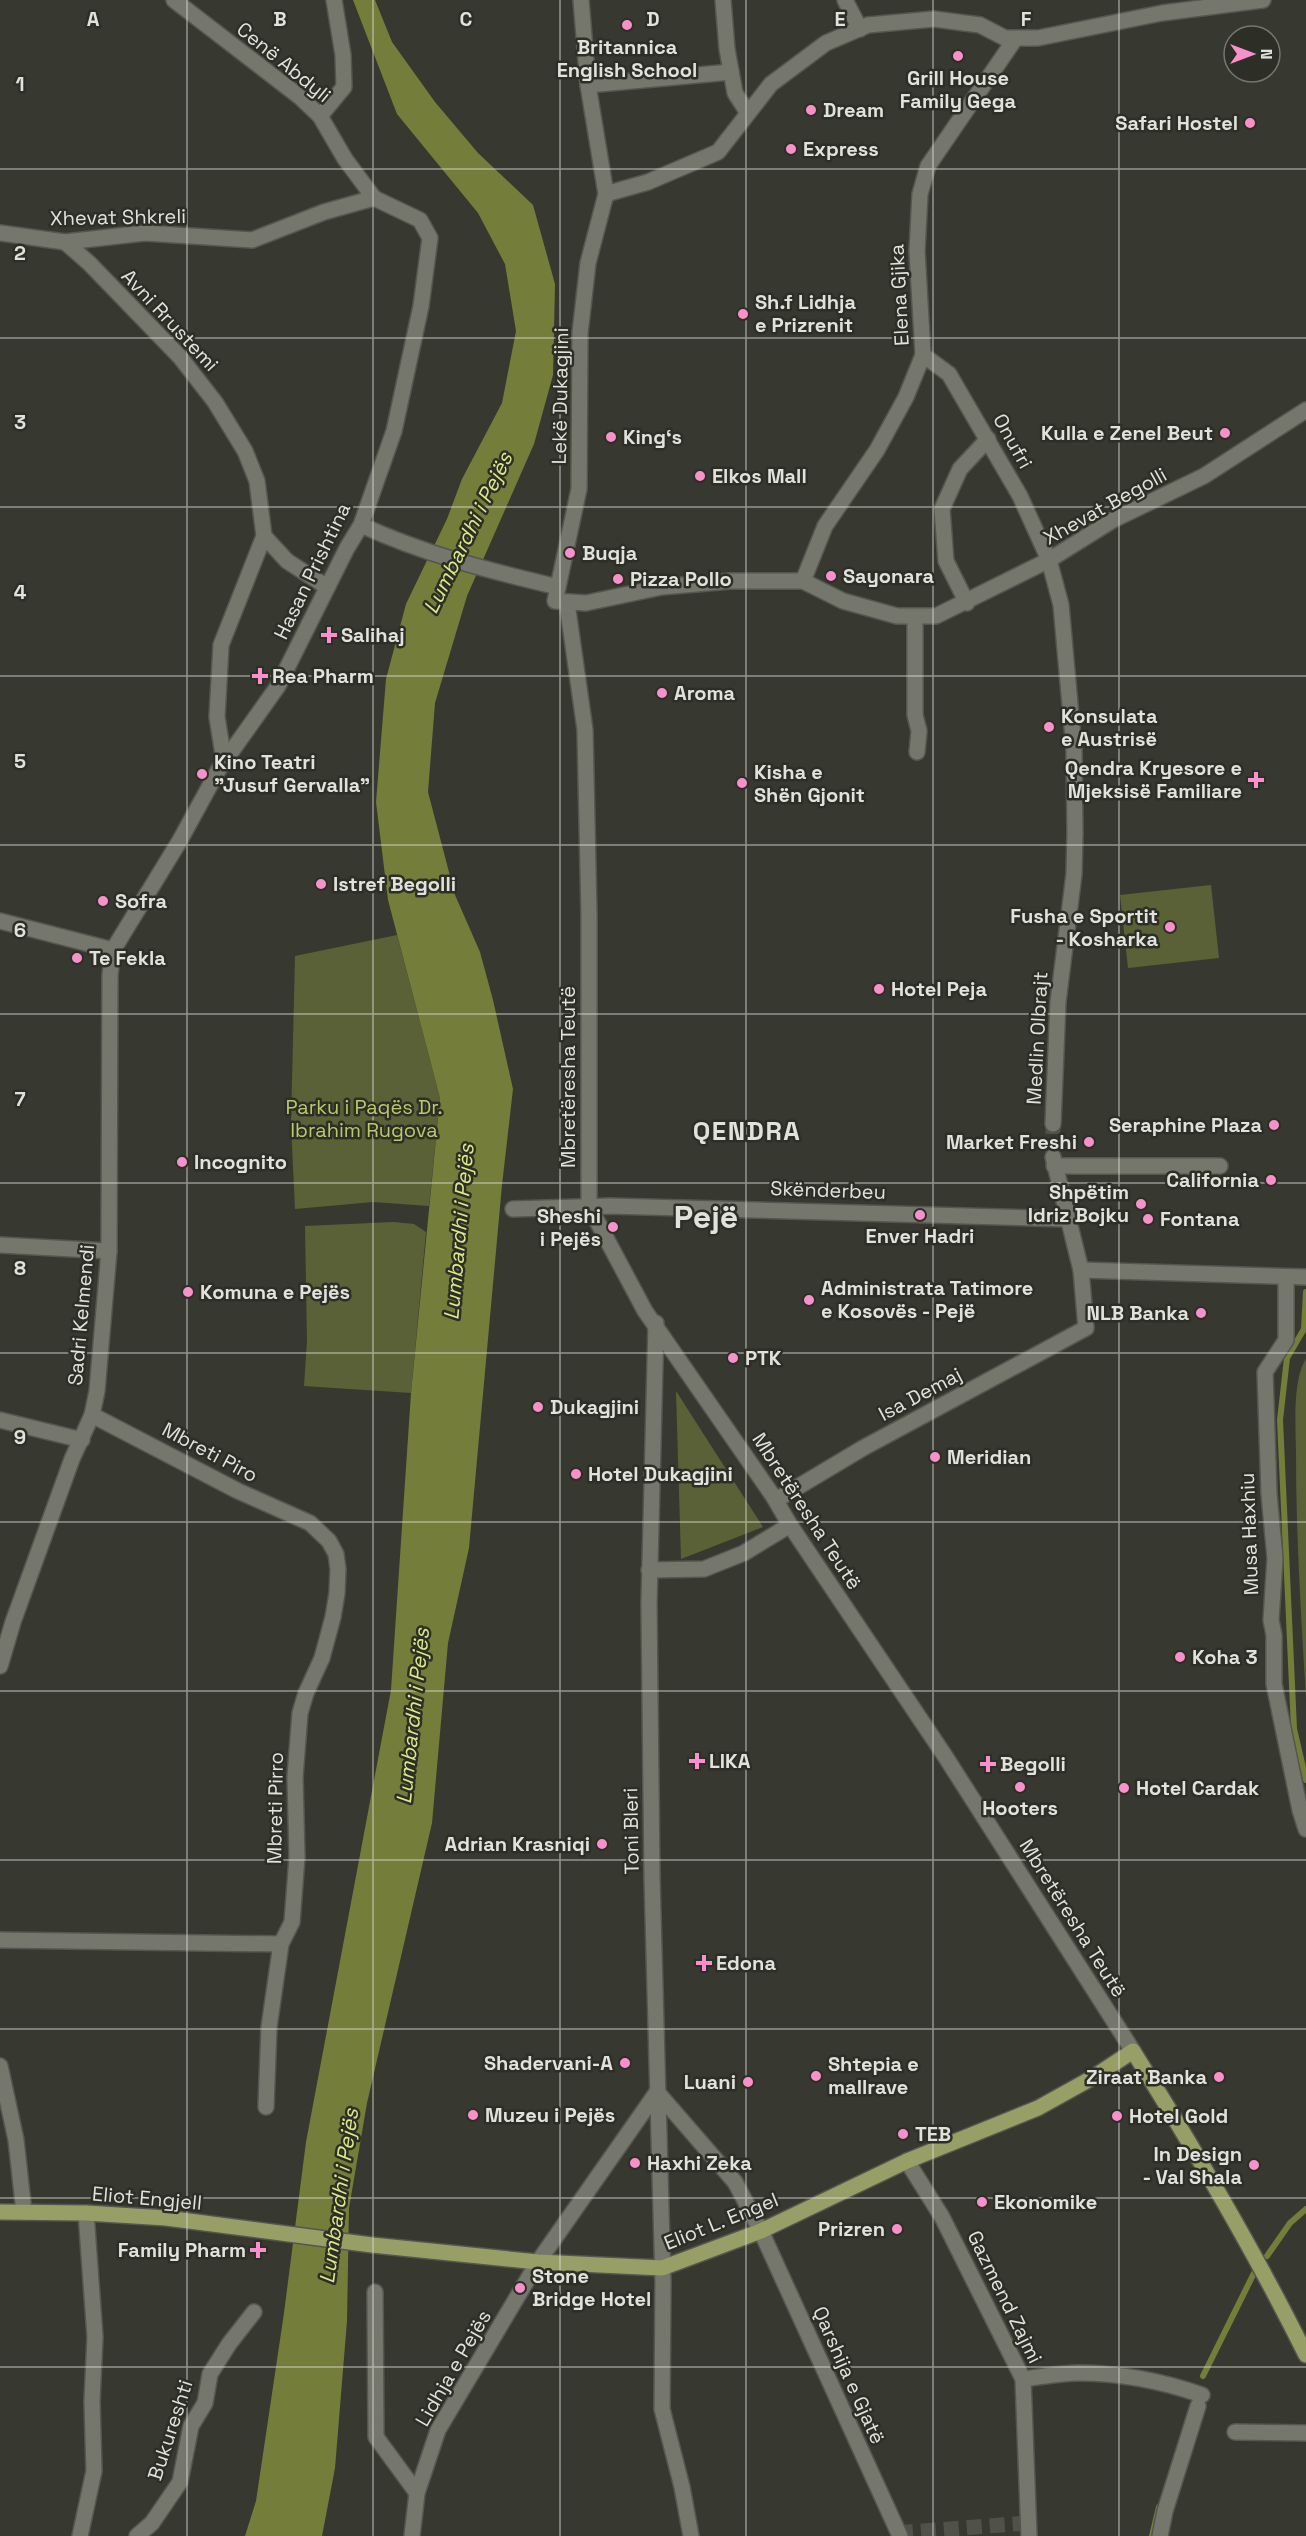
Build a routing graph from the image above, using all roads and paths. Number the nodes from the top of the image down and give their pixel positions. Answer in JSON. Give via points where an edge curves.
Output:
{"nodes":[{"id":1,"x":174,"y":0,"type":"edge"},
{"id":2,"x":334,"y":0,"type":"edge"},
{"id":3,"x":581,"y":0,"type":"edge"},
{"id":4,"x":723,"y":0,"type":"edge"},
{"id":5,"x":845,"y":0,"type":"edge"},
{"id":6,"x":1263,"y":0,"type":"edge"},
{"id":7,"x":1160,"y":6,"type":"edge"},
{"id":8,"x":860,"y":29,"type":"junction"},
{"id":9,"x":1015,"y":39,"type":"junction"},
{"id":10,"x":731,"y":72,"type":"junction"},
{"id":11,"x":588,"y":85,"type":"junction"},
{"id":12,"x":748,"y":113,"type":"junction"},
{"id":13,"x":320,"y":116,"type":"junction"},
{"id":14,"x":606,"y":194,"type":"junction"},
{"id":15,"x":374,"y":198,"type":"junction"},
{"id":16,"x":0,"y":233,"type":"edge"},
{"id":17,"x":65,"y":242,"type":"junction"},
{"id":18,"x":923,"y":355,"type":"junction"},
{"id":19,"x":1306,"y":410,"type":"edge"},
{"id":20,"x":988,"y":439,"type":"junction"},
{"id":21,"x":361,"y":525,"type":"junction"},
{"id":22,"x":264,"y":536,"type":"junction"},
{"id":23,"x":1049,"y":560,"type":"junction"},
{"id":24,"x":803,"y":581,"type":"junction"},
{"id":25,"x":327,"y":587,"type":"junction"},
{"id":26,"x":558,"y":587,"type":"junction"},
{"id":27,"x":567,"y":603,"type":"junction"},
{"id":28,"x":967,"y":603,"type":"junction"},
{"id":29,"x":915,"y":618,"type":"junction"},
{"id":30,"x":917,"y":752,"type":"dead end"},
{"id":31,"x":224,"y":761,"type":"junction"},
{"id":32,"x":0,"y":921,"type":"edge"},
{"id":33,"x":113,"y":950,"type":"junction"},
{"id":34,"x":1053,"y":1124,"type":"tunnel mouth"},
{"id":35,"x":1220,"y":1166,"type":"dead end"},
{"id":36,"x":589,"y":1206,"type":"junction"},
{"id":37,"x":513,"y":1209,"type":"dead end"},
{"id":38,"x":1069,"y":1219,"type":"junction"},
{"id":39,"x":0,"y":1245,"type":"edge"},
{"id":40,"x":109,"y":1251,"type":"junction"},
{"id":41,"x":1081,"y":1270,"type":"junction"},
{"id":42,"x":1298,"y":1277,"type":"edge"},
{"id":43,"x":656,"y":1323,"type":"junction"},
{"id":44,"x":92,"y":1415,"type":"junction"},
{"id":45,"x":0,"y":1420,"type":"edge"},
{"id":46,"x":82,"y":1440,"type":"junction"},
{"id":47,"x":776,"y":1500,"type":"junction"},
{"id":48,"x":310,"y":1522,"type":"joint"},
{"id":49,"x":790,"y":1525,"type":"junction"},
{"id":50,"x":649,"y":1570,"type":"junction"},
{"id":51,"x":0,"y":1666,"type":"edge"},
{"id":52,"x":1306,"y":1829,"type":"edge"},
{"id":53,"x":0,"y":1940,"type":"edge"},
{"id":54,"x":281,"y":1944,"type":"junction"},
{"id":55,"x":1133,"y":2052,"type":"junction"},
{"id":56,"x":0,"y":2066,"type":"edge"},
{"id":57,"x":657,"y":2092,"type":"junction"},
{"id":58,"x":266,"y":2108,"type":"dead end"},
{"id":59,"x":907,"y":2161,"type":"junction"},
{"id":60,"x":0,"y":2212,"type":"edge"},
{"id":61,"x":24,"y":2212,"type":"junction"},
{"id":62,"x":86,"y":2213,"type":"junction"},
{"id":63,"x":761,"y":2230,"type":"junction"},
{"id":64,"x":289,"y":2234,"type":"joint"},
{"id":65,"x":538,"y":2262,"type":"junction"},
{"id":66,"x":662,"y":2268,"type":"junction"},
{"id":67,"x":375,"y":2292,"type":"dead end"},
{"id":68,"x":254,"y":2313,"type":"dead end"},
{"id":69,"x":1306,"y":2355,"type":"edge"},
{"id":70,"x":1023,"y":2379,"type":"junction"},
{"id":71,"x":1235,"y":2432,"type":"dead end"},
{"id":72,"x":1306,"y":2433,"type":"edge"},
{"id":73,"x":417,"y":2493,"type":"junction"},
{"id":74,"x":80,"y":2536,"type":"edge"},
{"id":75,"x":137,"y":2536,"type":"edge"},
{"id":76,"x":412,"y":2536,"type":"edge"},
{"id":77,"x":691,"y":2536,"type":"edge"},
{"id":78,"x":900,"y":2536,"type":"edge"},
{"id":79,"x":1029,"y":2536,"type":"edge"},
{"id":80,"x":1160,"y":2536,"type":"edge"}],
"edges":[{"from":1,"to":13,"type":"street","name":"Cenë Abdyli"},
{"from":2,"to":13,"type":"street","via":[[344,87]]},
{"from":3,"to":11,"type":"street","name":"Lekë Dukagjini"},
{"from":4,"to":10,"type":"street"},
{"from":5,"to":8,"type":"street"},
{"from":6,"to":7,"type":"street"},
{"from":7,"to":9,"type":"street","via":[[1038,38]]},
{"from":8,"to":9,"type":"street","via":[[934,19],[980,25]]},
{"from":8,"to":12,"type":"street","via":[[826,43],[771,84]]},
{"from":9,"to":18,"type":"street","name":"Elena Gjika","via":[[928,166],[920,194],[917,251]]},
{"from":10,"to":11,"type":"street"},
{"from":10,"to":12,"type":"street","via":[[735,93]]},
{"from":11,"to":14,"type":"street","name":"Lekë Dukagjini"},
{"from":12,"to":14,"type":"street","via":[[718,152],[648,182]]},
{"from":13,"to":15,"type":"street","name":"Cenë Abdyli"},
{"from":14,"to":26,"type":"street","name":"Lekë Dukagjini","via":[[588,263],[580,333],[579,489]]},
{"from":15,"to":17,"type":"street","name":"Xhevat Shkreli","via":[[324,212],[252,240],[145,233]]},
{"from":15,"to":21,"type":"street","name":"Hasan Prishtina","via":[[420,220],[430,238],[421,306],[393,431]]},
{"from":16,"to":17,"type":"street","name":"Xhevat Shkreli"},
{"from":17,"to":22,"type":"street","name":"Avni Rrustemi","via":[[180,357],[215,402],[257,481]]},
{"from":18,"to":20,"type":"street","name":"Onufri","via":[[949,374]]},
{"from":18,"to":24,"type":"street","name":"Elena Gjika","via":[[906,398],[877,450],[825,526]]},
{"from":19,"to":23,"type":"street","name":"Xhevat Begolli","via":[[1204,476],[1113,520]]},
{"from":20,"to":23,"type":"street","name":"Onufri"},
{"from":20,"to":28,"type":"street","via":[[960,469],[942,509],[946,561]]},
{"from":21,"to":25,"type":"street","name":"Hasan Prishtina"},
{"from":21,"to":26,"type":"street","via":[[422,551]]},
{"from":22,"to":25,"type":"street","via":[[287,561]]},
{"from":22,"to":31,"type":"street","name":"Avni Rrustemi","via":[[221,645],[217,717]]},
{"from":23,"to":28,"type":"street","name":"Xhevat Begolli"},
{"from":23,"to":34,"type":"street","name":"Medlin Olbrajt","via":[[1060,605],[1075,775],[1074,874],[1058,1002]]},
{"from":24,"to":27,"type":"street","name":"Xhevat Begolli","via":[[674,586],[614,599]]},
{"from":24,"to":29,"type":"street","name":"Xhevat Begolli","via":[[843,601]]},
{"from":25,"to":31,"type":"street","name":"Hasan Prishtina","via":[[278,686]]},
{"from":26,"to":27,"type":"street","via":[[555,601]]},
{"from":27,"to":36,"type":"street","name":"Mbretëresha Teutë","via":[[585,730],[590,915]]},
{"from":28,"to":29,"type":"street","name":"Xhevat Begolli","via":[[936,616]]},
{"from":29,"to":30,"type":"street"},
{"from":31,"to":33,"type":"street","name":"Hasan Prishtina"},
{"from":32,"to":33,"type":"street"},
{"from":33,"to":40,"type":"street","name":"Sadri Kelmendi"},
{"from":35,"to":38,"type":"street","via":[[1053,1162]]},
{"from":36,"to":37,"type":"street","name":"Skënderbeu"},
{"from":36,"to":38,"type":"street","name":"Skënderbeu"},
{"from":36,"to":43,"type":"street","name":"Mbretëresha Teutë","via":[[645,1311]]},
{"from":38,"to":41,"type":"street"},
{"from":39,"to":40,"type":"street"},
{"from":40,"to":44,"type":"street","name":"Sadri Kelmendi"},
{"from":41,"to":42,"type":"street"},
{"from":41,"to":47,"type":"street","name":"Isa Demaj","via":[[1086,1328],[863,1448]]},
{"from":42,"to":52,"type":"street","name":"Musa Haxhiu","via":[[1286,1340],[1264,1372],[1275,1558],[1271,1620],[1274,1684]]},
{"from":43,"to":47,"type":"street","name":"Mbretëresha Teutë"},
{"from":43,"to":50,"type":"street","name":"Toni Bleri"},
{"from":44,"to":46,"type":"street","name":"Sadri Kelmendi"},
{"from":44,"to":48,"type":"street","name":"Mbreti Piro","via":[[238,1491]]},
{"from":45,"to":46,"type":"street"},
{"from":46,"to":51,"type":"street","name":"Sadri Kelmendi"},
{"from":47,"to":49,"type":"street","name":"Mbretëresha Teutë"},
{"from":48,"to":54,"type":"street","name":"Mbreti Pirro","via":[[336,1554],[337,1593],[322,1658],[300,1713],[295,1777],[297,1857],[291,1922]]},
{"from":49,"to":50,"type":"street","via":[[744,1553],[704,1569]]},
{"from":49,"to":55,"type":"street","name":"Mbretëresha Teutë","via":[[945,1756]]},
{"from":50,"to":57,"type":"street","name":"Toni Bleri"},
{"from":53,"to":54,"type":"street"},
{"from":54,"to":58,"type":"street","name":"Mbreti Pirro","via":[[269,2027]]},
{"from":55,"to":59,"type":"main road","name":"Eliot L. Engel","via":[[1038,2108]]},
{"from":55,"to":69,"type":"main road","name":"Mbretëresha Teutë","via":[[1264,2270]]},
{"from":56,"to":61,"type":"street","via":[[16,2140]]},
{"from":57,"to":63,"type":"street","name":"Qarshija e Gjatë","via":[[735,2182]]},
{"from":57,"to":65,"type":"street"},
{"from":57,"to":66,"type":"street","name":"Toni Bleri"},
{"from":59,"to":63,"type":"main road","name":"Eliot L. Engel"},
{"from":59,"to":70,"type":"street","name":"Gazmend Zajmi","via":[[942,2217]]},
{"from":60,"to":61,"type":"main road","name":"Eliot Engjell"},
{"from":61,"to":62,"type":"main road","name":"Eliot Engjell"},
{"from":62,"to":64,"type":"main road","name":"Eliot Engjell","via":[[166,2218]]},
{"from":62,"to":74,"type":"street","via":[[95,2337],[94,2471]]},
{"from":63,"to":66,"type":"main road","name":"Eliot L. Engel"},
{"from":63,"to":78,"type":"street","name":"Qarshija e Gjatë"},
{"from":64,"to":65,"type":"main road","name":"Eliot L. Engel"},
{"from":65,"to":66,"type":"main road","name":"Eliot L. Engel"},
{"from":65,"to":73,"type":"street","name":"Lidhja e Pejës","via":[[438,2430]]},
{"from":66,"to":77,"type":"street","name":"Toni Bleri","via":[[662,2409]]},
{"from":67,"to":73,"type":"street","via":[[376,2437]]},
{"from":68,"to":75,"type":"street","name":"Bukureshti","via":[[210,2374],[205,2403],[191,2426],[180,2482],[152,2523]]},
{"from":70,"to":79,"type":"street","name":"Gazmend Zajmi"},
{"from":70,"to":80,"type":"street","via":[[1077,2373],[1120,2376],[1169,2383],[1200,2400]]},
{"from":71,"to":72,"type":"street"},
{"from":73,"to":76,"type":"street","name":"Lidhja e Pejës"}]}
